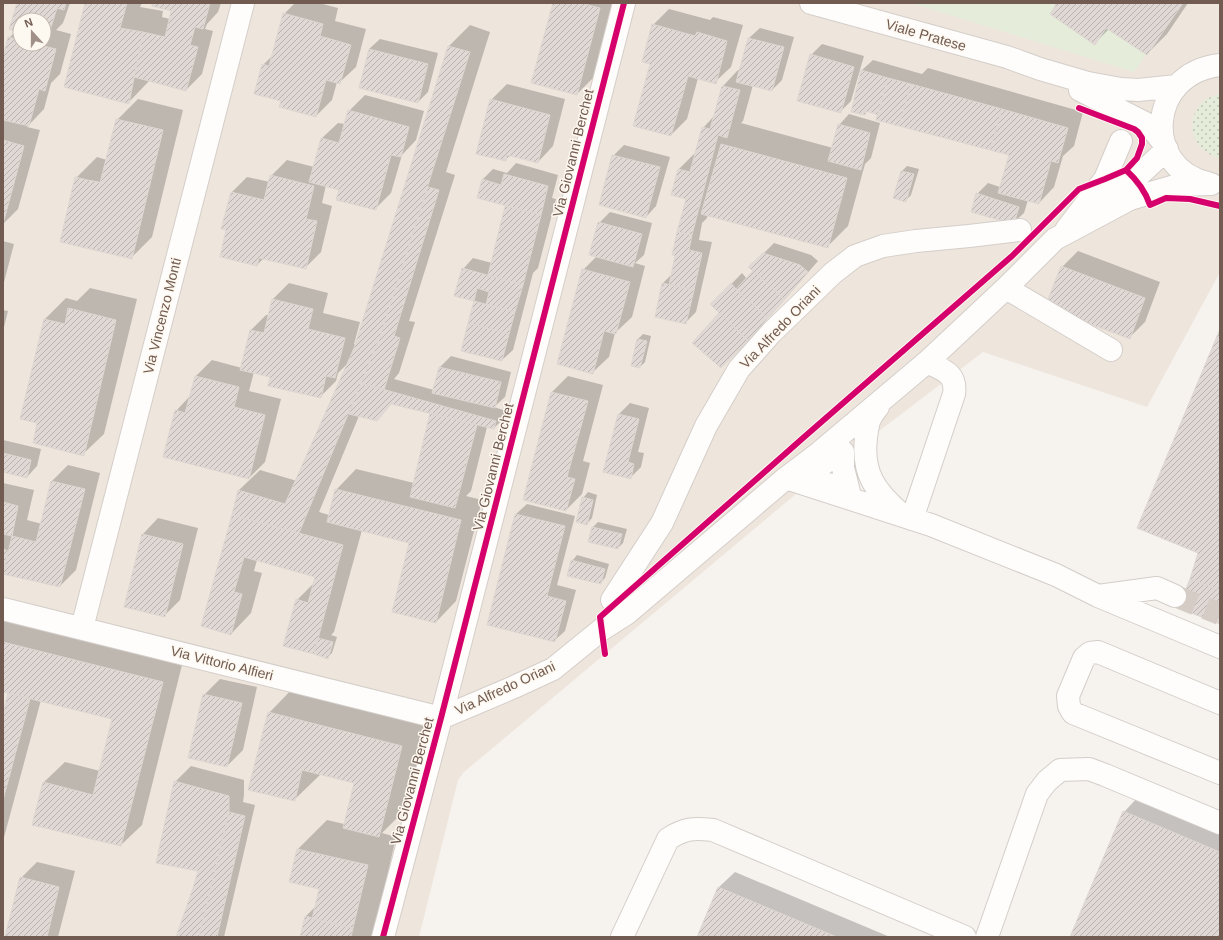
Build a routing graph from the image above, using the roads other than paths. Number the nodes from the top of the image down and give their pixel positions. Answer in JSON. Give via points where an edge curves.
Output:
{"nodes":[{"id":1,"x":243,"y":3,"type":"edge"},
{"id":2,"x":624,"y":3,"type":"edge"},
{"id":3,"x":811,"y":3,"type":"edge"},
{"id":4,"x":1220,"y":65,"type":"edge"},
{"id":5,"x":1040,"y":70,"type":"junction"},
{"id":6,"x":1176,"y":86,"type":"junction"},
{"id":7,"x":1121,"y":141,"type":"dead end"},
{"id":8,"x":1166,"y":147,"type":"junction"},
{"id":9,"x":1215,"y":184,"type":"edge"},
{"id":10,"x":1020,"y":230,"type":"dead end"},
{"id":11,"x":1064,"y":233,"type":"junction"},
{"id":12,"x":1006,"y":288,"type":"junction"},
{"id":13,"x":1111,"y":350,"type":"dead end"},
{"id":14,"x":926,"y":362,"type":"junction"},
{"id":15,"x":885,"y":398,"type":"junction"},
{"id":16,"x":797,"y":478,"type":"junction"},
{"id":17,"x":908,"y":517,"type":"junction"},
{"id":18,"x":1098,"y":596,"type":"junction"},
{"id":19,"x":1175,"y":596,"type":"tunnel mouth"},
{"id":20,"x":3,"y":609,"type":"edge"},
{"id":21,"x":626,"y":614,"type":"junction"},
{"id":22,"x":82,"y":628,"type":"junction"},
{"id":23,"x":1220,"y":647,"type":"edge"},
{"id":24,"x":1220,"y":703,"type":"edge"},
{"id":25,"x":441,"y":718,"type":"junction"},
{"id":26,"x":1220,"y":773,"type":"edge"},
{"id":27,"x":1220,"y":823,"type":"edge"},
{"id":28,"x":382,"y":937,"type":"edge"},
{"id":29,"x":622,"y":937,"type":"edge"},
{"id":30,"x":964,"y":937,"type":"edge"},
{"id":31,"x":987,"y":937,"type":"edge"}],
"edges":[{"from":1,"to":22,"type":"street","name":"Via Vincenzo Monti"},
{"from":2,"to":25,"type":"street","name":"Via Giovanni Berchet"},
{"from":3,"to":5,"type":"street","name":"Viale Pratese","via":[[1007,57]]},
{"from":4,"to":6,"type":"street","via":[[1193,72]]},
{"from":5,"to":6,"type":"street","name":"Viale Pratese","via":[[1121,89]]},
{"from":5,"to":8,"type":"street","name":"Viale Pratese","via":[[1149,124]]},
{"from":6,"to":8,"type":"street","via":[[1162,116]]},
{"from":7,"to":11,"type":"street","name":"Via Alfredo Oriani","via":[[1105,180]]},
{"from":8,"to":9,"type":"street","name":"Viale Pratese","via":[[1182,170]]},
{"from":8,"to":11,"type":"street","name":"Via Alfredo Oriani","via":[[1136,178],[1086,211]]},
{"from":9,"to":11,"type":"street","name":"Via Alfredo Oriani","via":[[1178,185],[1146,193]]},
{"from":10,"to":21,"type":"street","name":"Via Alfredo Oriani","via":[[882,246],[855,256],[833,273],[771,333],[739,369],[706,426],[662,523],[612,600]]},
{"from":11,"to":12,"type":"street","name":"Via Alfredo Oriani"},
{"from":12,"to":13,"type":"street"},
{"from":12,"to":14,"type":"street","name":"Via Alfredo Oriani"},
{"from":14,"to":15,"type":"street","name":"Via Alfredo Oriani"},
{"from":14,"to":17,"type":"street","via":[[944,371],[955,382],[955,386]]},
{"from":15,"to":16,"type":"street","name":"Via Alfredo Oriani"},
{"from":15,"to":17,"type":"street","via":[[869,418],[865,460],[870,477],[885,500]]},
{"from":16,"to":17,"type":"street"},
{"from":16,"to":21,"type":"street","name":"Via Alfredo Oriani"},
{"from":17,"to":18,"type":"street","via":[[1056,575]]},
{"from":18,"to":19,"type":"street","via":[[1157,588]]},
{"from":18,"to":23,"type":"street"},
{"from":20,"to":22,"type":"street","name":"Via Vittorio Alfieri"},
{"from":21,"to":25,"type":"street","name":"Via Alfredo Oriani","via":[[601,630],[553,669]]},
{"from":22,"to":25,"type":"street","name":"Via Vittorio Alfieri"},
{"from":24,"to":26,"type":"street","via":[[1098,652],[1090,653],[1084,658],[1068,696],[1073,713]]},
{"from":25,"to":28,"type":"street","name":"Via Giovanni Berchet"},
{"from":27,"to":31,"type":"street","via":[[1105,775],[1089,770],[1060,770],[1037,794]]},
{"from":29,"to":30,"type":"street","via":[[668,839],[681,831],[697,828],[713,830]]}]}
